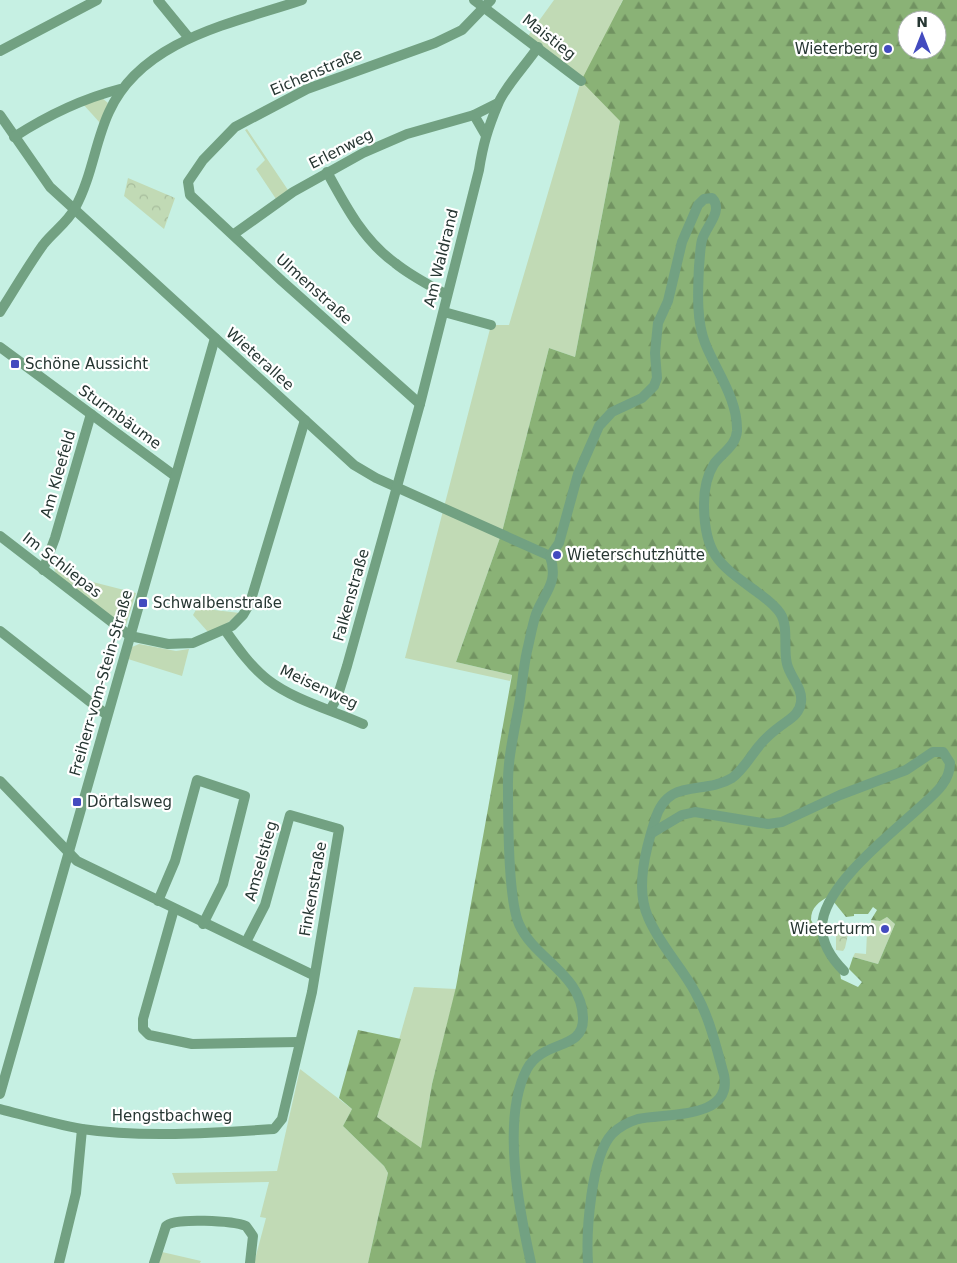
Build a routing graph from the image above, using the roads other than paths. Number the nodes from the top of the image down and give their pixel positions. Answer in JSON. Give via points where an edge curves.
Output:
{"nodes":[{"id":1,"x":97,"y":0,"type":"edge"},
{"id":2,"x":158,"y":0,"type":"edge"},
{"id":3,"x":302,"y":0,"type":"edge"},
{"id":4,"x":474,"y":0,"type":"edge"},
{"id":5,"x":488,"y":4,"type":"edge"},
{"id":6,"x":189,"y":38,"type":"junction"},
{"id":7,"x":538,"y":47,"type":"junction"},
{"id":8,"x":0,"y":51,"type":"edge"},
{"id":9,"x":581,"y":81,"type":"dead end"},
{"id":10,"x":120,"y":89,"type":"junction"},
{"id":11,"x":498,"y":103,"type":"junction"},
{"id":12,"x":474,"y":115,"type":"junction"},
{"id":13,"x":0,"y":116,"type":"edge"},
{"id":14,"x":485,"y":134,"type":"junction"},
{"id":15,"x":14,"y":137,"type":"junction"},
{"id":16,"x":326,"y":172,"type":"junction"},
{"id":17,"x":190,"y":195,"type":"joint"},
{"id":18,"x":74,"y":210,"type":"junction"},
{"id":19,"x":234,"y":234,"type":"junction"},
{"id":20,"x":447,"y":295,"type":"junction"},
{"id":21,"x":0,"y":312,"type":"edge"},
{"id":22,"x":444,"y":312,"type":"junction"},
{"id":23,"x":491,"y":325,"type":"dead end"},
{"id":24,"x":215,"y":338,"type":"junction"},
{"id":25,"x":0,"y":347,"type":"edge"},
{"id":26,"x":420,"y":404,"type":"junction"},
{"id":27,"x":91,"y":414,"type":"junction"},
{"id":28,"x":305,"y":420,"type":"junction"},
{"id":29,"x":175,"y":476,"type":"junction"},
{"id":30,"x":397,"y":488,"type":"junction"},
{"id":31,"x":0,"y":536,"type":"edge"},
{"id":32,"x":550,"y":556,"type":"junction"},
{"id":33,"x":43,"y":570,"type":"junction"},
{"id":34,"x":225,"y":630,"type":"junction"},
{"id":35,"x":0,"y":631,"type":"edge"},
{"id":36,"x":130,"y":636,"type":"junction"},
{"id":37,"x":330,"y":710,"type":"junction"},
{"id":38,"x":107,"y":715,"type":"junction"},
{"id":39,"x":363,"y":724,"type":"dead end"},
{"id":40,"x":0,"y":781,"type":"edge"},
{"id":41,"x":290,"y":815,"type":"joint"},
{"id":42,"x":652,"y":833,"type":"junction"},
{"id":43,"x":68,"y":854,"type":"junction"},
{"id":44,"x":158,"y":901,"type":"junction"},
{"id":45,"x":174,"y":909,"type":"junction"},
{"id":46,"x":203,"y":924,"type":"junction"},
{"id":47,"x":246,"y":942,"type":"junction"},
{"id":48,"x":844,"y":971,"type":"dead end"},
{"id":49,"x":313,"y":975,"type":"junction"},
{"id":50,"x":299,"y":1042,"type":"junction"},
{"id":51,"x":0,"y":1094,"type":"edge"},
{"id":52,"x":0,"y":1109,"type":"edge"},
{"id":53,"x":82,"y":1129,"type":"junction"},
{"id":54,"x":59,"y":1263,"type":"edge"},
{"id":55,"x":154,"y":1263,"type":"edge"},
{"id":56,"x":250,"y":1263,"type":"edge"},
{"id":57,"x":531,"y":1263,"type":"edge"},
{"id":58,"x":588,"y":1263,"type":"edge"}],
"edges":[{"from":1,"to":8,"type":"street"},
{"from":2,"to":6,"type":"street"},
{"from":3,"to":6,"type":"street"},
{"from":4,"to":5,"type":"street","name":"Maistieg"},
{"from":5,"to":7,"type":"street","name":"Maistieg"},
{"from":5,"to":17,"type":"street","name":"Eichenstraße","via":[[462,30],[435,43],[307,89],[235,127],[189,177],[187,190]]},
{"from":6,"to":10,"type":"street","via":[[147,63]]},
{"from":7,"to":9,"type":"street","name":"Maistieg"},
{"from":7,"to":11,"type":"street","name":"Am Waldrand"},
{"from":10,"to":15,"type":"street","via":[[71,105]]},
{"from":10,"to":18,"type":"street","via":[[108,113],[91,172]]},
{"from":11,"to":12,"type":"street","name":"Erlenweg"},
{"from":11,"to":14,"type":"street","name":"Am Waldrand"},
{"from":12,"to":14,"type":"street"},
{"from":12,"to":16,"type":"street","name":"Erlenweg","via":[[407,134]]},
{"from":13,"to":15,"type":"street","name":"Wieterallee"},
{"from":14,"to":20,"type":"street","name":"Am Waldrand"},
{"from":15,"to":18,"type":"street","name":"Wieterallee","via":[[43,179]]},
{"from":16,"to":19,"type":"street","name":"Erlenweg","via":[[271,206]]},
{"from":16,"to":20,"type":"street","via":[[352,216],[379,248],[410,274]]},
{"from":17,"to":19,"type":"street","name":"Ulmenstraße"},
{"from":18,"to":21,"type":"street","via":[[44,244]]},
{"from":18,"to":24,"type":"street","name":"Wieterallee"},
{"from":19,"to":26,"type":"street","name":"Ulmenstraße"},
{"from":20,"to":22,"type":"street","name":"Am Waldrand"},
{"from":22,"to":23,"type":"street"},
{"from":22,"to":26,"type":"street","name":"Am Waldrand"},
{"from":24,"to":28,"type":"street","name":"Wieterallee"},
{"from":24,"to":29,"type":"street","name":"Freiherr-vom-Stein-Straße"},
{"from":25,"to":27,"type":"street","name":"Sturmbäume"},
{"from":26,"to":30,"type":"street","name":"Am Waldrand"},
{"from":27,"to":29,"type":"street","name":"Sturmbäume"},
{"from":27,"to":33,"type":"street","name":"Am Kleefeld"},
{"from":28,"to":30,"type":"street","name":"Wieterallee","via":[[359,468]]},
{"from":28,"to":34,"type":"street","via":[[254,594],[243,615]]},
{"from":29,"to":36,"type":"street","name":"Freiherr-vom-Stein-Straße"},
{"from":30,"to":32,"type":"street","name":"Wieterallee"},
{"from":30,"to":37,"type":"street","name":"Falkenstraße","via":[[347,666]]},
{"from":31,"to":33,"type":"street","name":"Im Schliepas"},
{"from":32,"to":42,"type":"street","via":[[559,543],[575,483],[599,426],[612,412],[642,398],[654,386],[658,323],[668,302],[680,251],[698,205],[704,199],[712,198],[717,206],[716,213],[703,236],[700,253],[700,314],[704,339],[723,379],[737,432],[734,442],[707,477],[704,503],[706,536],[711,550],[722,564],[782,615],[787,662],[801,702],[797,713],[765,740],[731,778],[711,785],[685,788],[670,796],[658,812]]},
{"from":32,"to":57,"type":"street","via":[[553,580],[534,622],[509,765],[512,874],[519,925],[532,944],[570,982],[580,1001],[583,1018],[581,1030],[575,1038],[535,1057],[517,1096],[514,1126],[518,1197]]},
{"from":33,"to":36,"type":"street","name":"Im Schliepas"},
{"from":34,"to":36,"type":"street","via":[[205,640],[183,645]]},
{"from":34,"to":37,"type":"street","name":"Meisenweg","via":[[268,680]]},
{"from":35,"to":38,"type":"street"},
{"from":36,"to":38,"type":"street","name":"Freiherr-vom-Stein-Straße"},
{"from":37,"to":39,"type":"street","name":"Meisenweg"},
{"from":38,"to":43,"type":"street","name":"Freiherr-vom-Stein-Straße"},
{"from":40,"to":43,"type":"street"},
{"from":41,"to":47,"type":"street","name":"Amselstieg","via":[[265,905]]},
{"from":41,"to":49,"type":"street","name":"Finkenstraße","via":[[339,829]]},
{"from":42,"to":48,"type":"street","via":[[682,815],[695,812],[768,824],[782,822],[906,770],[933,752],[943,752],[950,763],[946,782],[872,851],[830,898],[823,918],[822,935],[830,954]]},
{"from":42,"to":58,"type":"street","via":[[644,880],[646,911],[702,1006],[722,1066],[725,1086],[722,1096],[708,1106],[684,1114],[636,1120],[610,1136],[602,1153],[588,1219]]},
{"from":43,"to":44,"type":"street","via":[[77,862]]},
{"from":43,"to":51,"type":"street","name":"Freiherr-vom-Stein-Straße"},
{"from":44,"to":45,"type":"street"},
{"from":44,"to":46,"type":"street","via":[[175,862],[197,780],[246,796],[223,884]]},
{"from":45,"to":46,"type":"street"},
{"from":45,"to":50,"type":"street","via":[[143,1019],[143,1029],[149,1035],[192,1044]]},
{"from":46,"to":47,"type":"street"},
{"from":47,"to":49,"type":"street"},
{"from":49,"to":50,"type":"street","name":"Hengstbachweg"},
{"from":50,"to":53,"type":"street","name":"Hengstbachweg","via":[[282,1119],[274,1129],[173,1133]]},
{"from":52,"to":53,"type":"street","name":"Hengstbachweg"},
{"from":53,"to":54,"type":"street","via":[[76,1193]]},
{"from":55,"to":56,"type":"street","via":[[166,1226],[169,1222],[178,1221],[232,1223],[248,1228],[253,1239]]}]}
